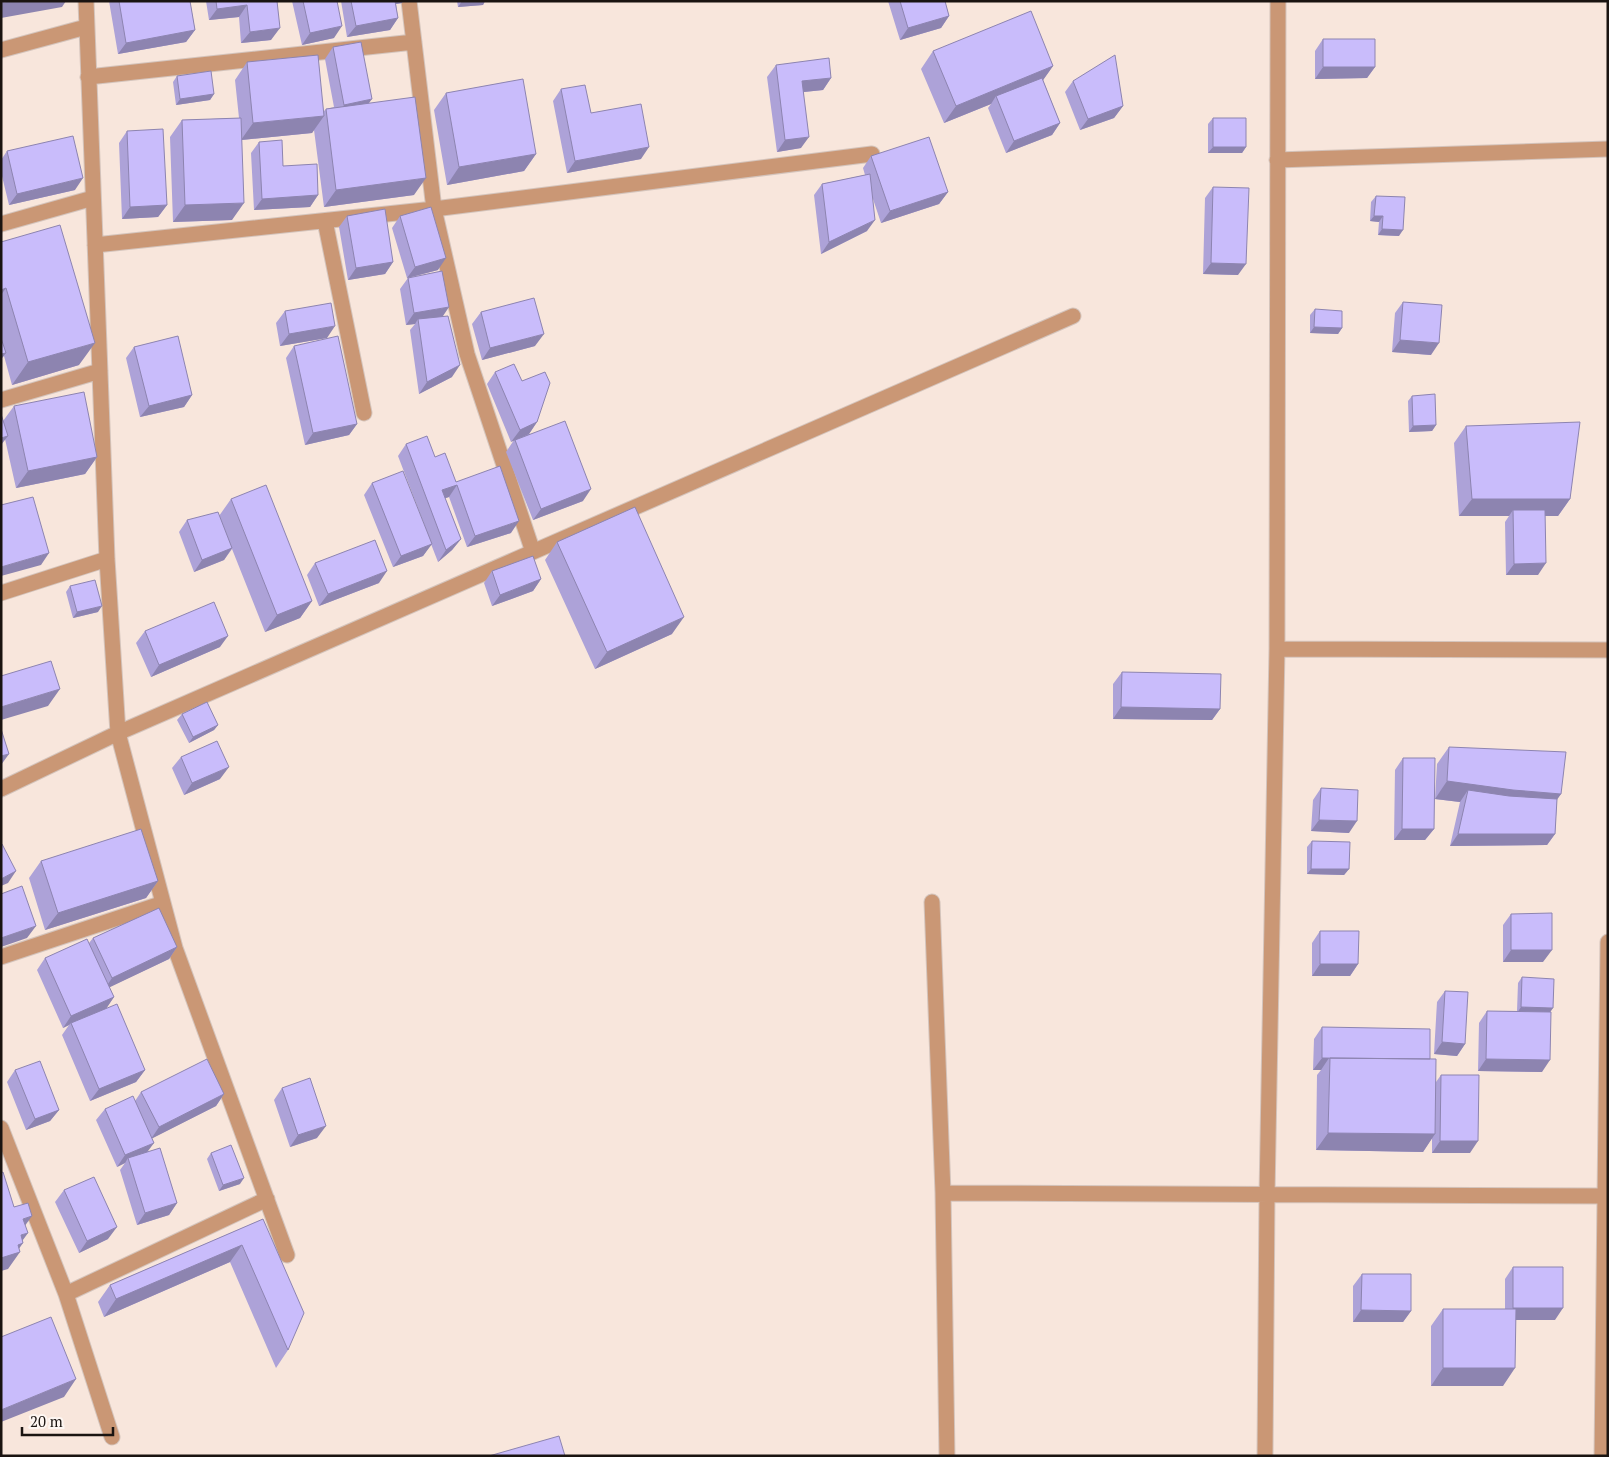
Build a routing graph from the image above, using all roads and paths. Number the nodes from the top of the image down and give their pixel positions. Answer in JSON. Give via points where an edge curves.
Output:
{"nodes":[{"id":1,"x":86,"y":1,"type":"edge"},
{"id":2,"x":409,"y":1,"type":"edge"},
{"id":3,"x":1278,"y":1,"type":"edge"},
{"id":4,"x":86,"y":27,"type":"junction"},
{"id":5,"x":414,"y":42,"type":"junction"},
{"id":6,"x":1,"y":50,"type":"edge"},
{"id":7,"x":88,"y":77,"type":"junction"},
{"id":8,"x":1608,"y":149,"type":"edge"},
{"id":9,"x":872,"y":154,"type":"edge"},
{"id":10,"x":1277,"y":160,"type":"junction"},
{"id":11,"x":93,"y":198,"type":"junction"},
{"id":12,"x":434,"y":209,"type":"junction"},
{"id":13,"x":325,"y":221,"type":"junction"},
{"id":14,"x":1,"y":224,"type":"edge"},
{"id":15,"x":95,"y":245,"type":"junction"},
{"id":16,"x":1073,"y":316,"type":"dead end"},
{"id":17,"x":100,"y":371,"type":"junction"},
{"id":18,"x":1,"y":400,"type":"edge"},
{"id":19,"x":364,"y":413,"type":"dead end"},
{"id":20,"x":533,"y":552,"type":"junction"},
{"id":21,"x":107,"y":559,"type":"junction"},
{"id":22,"x":1,"y":593,"type":"edge"},
{"id":23,"x":1277,"y":649,"type":"junction"},
{"id":24,"x":1608,"y":650,"type":"edge"},
{"id":25,"x":118,"y":732,"type":"junction"},
{"id":26,"x":1,"y":789,"type":"edge"},
{"id":27,"x":932,"y":902,"type":"dead end"},
{"id":28,"x":163,"y":903,"type":"junction"},
{"id":29,"x":1608,"y":942,"type":"edge"},
{"id":30,"x":1,"y":957,"type":"edge"},
{"id":31,"x":1,"y":1128,"type":"edge"},
{"id":32,"x":943,"y":1193,"type":"junction"},
{"id":33,"x":1267,"y":1195,"type":"junction"},
{"id":34,"x":1605,"y":1196,"type":"junction"},
{"id":35,"x":267,"y":1199,"type":"junction"},
{"id":36,"x":287,"y":1255,"type":"dead end"},
{"id":37,"x":66,"y":1294,"type":"junction"},
{"id":38,"x":112,"y":1437,"type":"dead end"},
{"id":39,"x":947,"y":1456,"type":"edge"},
{"id":40,"x":1265,"y":1456,"type":"edge"},
{"id":41,"x":1602,"y":1456,"type":"edge"}],
"edges":[{"from":1,"to":4,"type":"street"},
{"from":2,"to":5,"type":"street"},
{"from":3,"to":10,"type":"street"},
{"from":4,"to":6,"type":"street"},
{"from":4,"to":7,"type":"street"},
{"from":5,"to":7,"type":"street"},
{"from":5,"to":12,"type":"street"},
{"from":7,"to":11,"type":"street"},
{"from":8,"to":10,"type":"street"},
{"from":9,"to":12,"type":"street"},
{"from":10,"to":23,"type":"street"},
{"from":11,"to":14,"type":"street"},
{"from":11,"to":15,"type":"street"},
{"from":12,"to":13,"type":"street"},
{"from":12,"to":20,"type":"street","via":[[467,354]]},
{"from":13,"to":15,"type":"street"},
{"from":13,"to":19,"type":"street"},
{"from":15,"to":17,"type":"street"},
{"from":16,"to":20,"type":"street"},
{"from":17,"to":18,"type":"street"},
{"from":17,"to":21,"type":"street"},
{"from":20,"to":25,"type":"street"},
{"from":21,"to":22,"type":"street"},
{"from":21,"to":25,"type":"street"},
{"from":23,"to":24,"type":"street"},
{"from":23,"to":33,"type":"street"},
{"from":25,"to":26,"type":"street"},
{"from":25,"to":28,"type":"street"},
{"from":27,"to":32,"type":"street"},
{"from":28,"to":30,"type":"street"},
{"from":28,"to":35,"type":"street","via":[[175,948]]},
{"from":29,"to":34,"type":"street"},
{"from":31,"to":37,"type":"street"},
{"from":32,"to":33,"type":"street"},
{"from":32,"to":39,"type":"street"},
{"from":33,"to":34,"type":"street"},
{"from":33,"to":40,"type":"street"},
{"from":34,"to":41,"type":"street"},
{"from":35,"to":36,"type":"street"},
{"from":35,"to":37,"type":"street"},
{"from":37,"to":38,"type":"street"}]}
